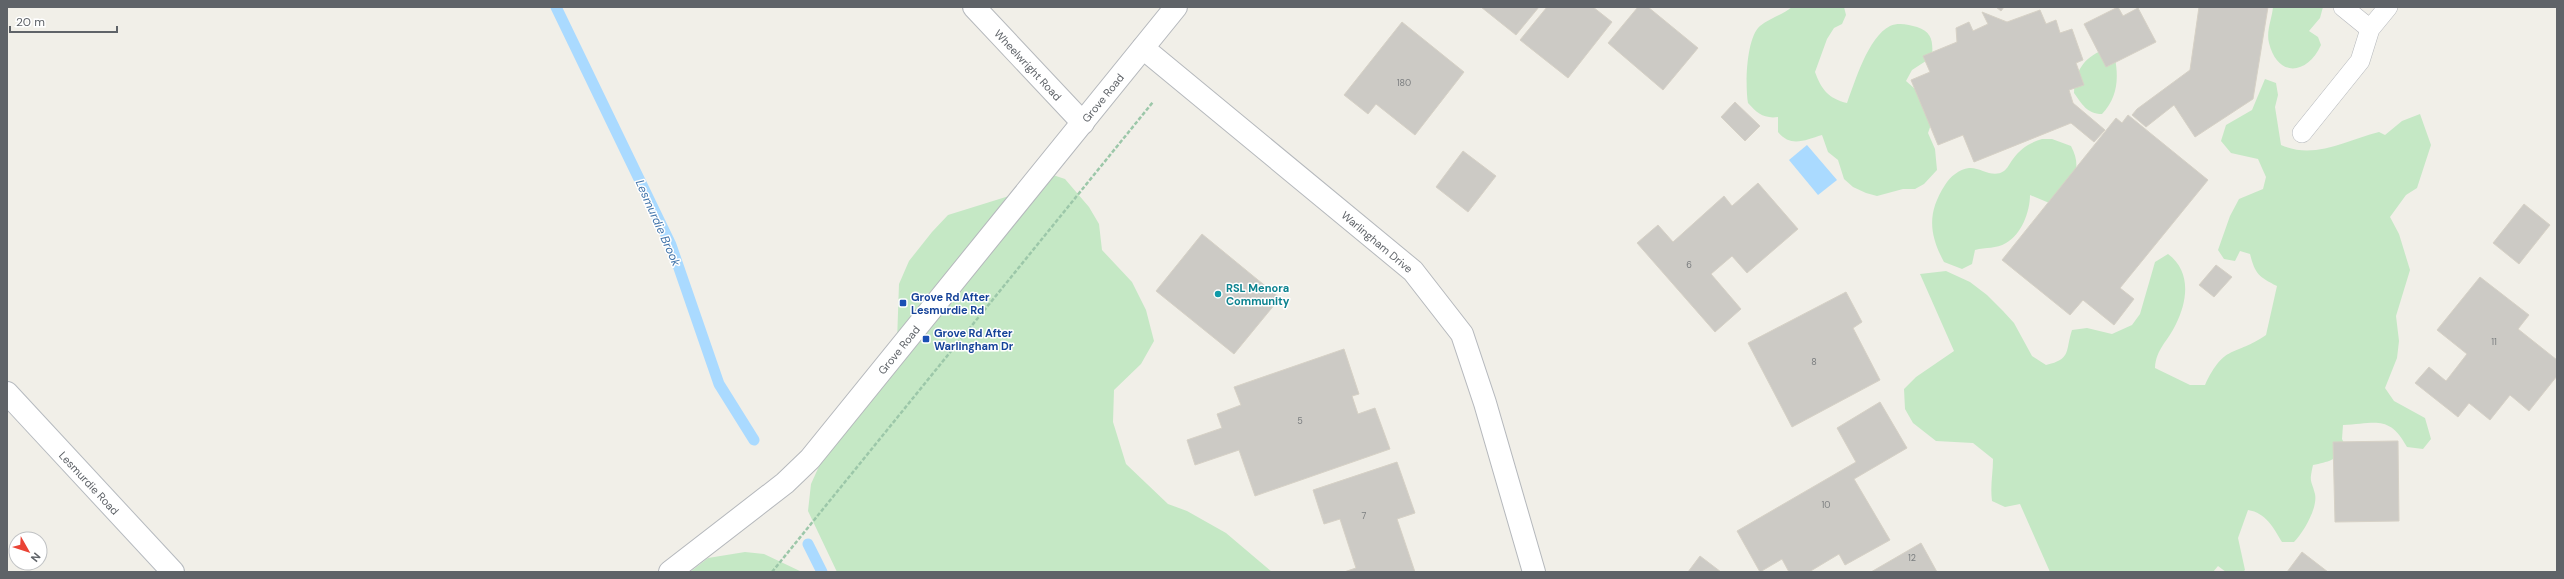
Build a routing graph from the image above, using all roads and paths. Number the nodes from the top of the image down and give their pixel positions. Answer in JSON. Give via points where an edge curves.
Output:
{"nodes":[{"id":1,"x":974,"y":7,"type":"edge"},
{"id":2,"x":1176,"y":7,"type":"edge"},
{"id":3,"x":2343,"y":7,"type":"edge"},
{"id":4,"x":2388,"y":7,"type":"edge"},
{"id":5,"x":2370,"y":29,"type":"junction"},
{"id":6,"x":1143,"y":48,"type":"junction"},
{"id":7,"x":1154,"y":102,"type":"dead end"},
{"id":8,"x":1083,"y":123,"type":"junction"},
{"id":9,"x":2302,"y":133,"type":"dead end"},
{"id":10,"x":7,"y":393,"type":"edge"},
{"id":11,"x":172,"y":572,"type":"edge"},
{"id":12,"x":670,"y":572,"type":"edge"},
{"id":13,"x":772,"y":572,"type":"edge"},
{"id":14,"x":1534,"y":572,"type":"edge"}],
"edges":[{"from":1,"to":8,"type":"street","name":"Wheelwright Road"},
{"from":2,"to":6,"type":"street","name":"Grove Road"},
{"from":3,"to":5,"type":"lane"},
{"from":4,"to":5,"type":"lane"},
{"from":5,"to":9,"type":"lane","via":[[2360,61]]},
{"from":6,"to":8,"type":"street","name":"Grove Road"},
{"from":6,"to":14,"type":"street","name":"Warlingham Drive","via":[[1413,271],[1462,334],[1485,403]]},
{"from":7,"to":13,"type":"path"},
{"from":8,"to":12,"type":"street","name":"Grove Road","via":[[810,459],[785,483]]},
{"from":10,"to":11,"type":"street","name":"Lesmurdie Road"}]}
